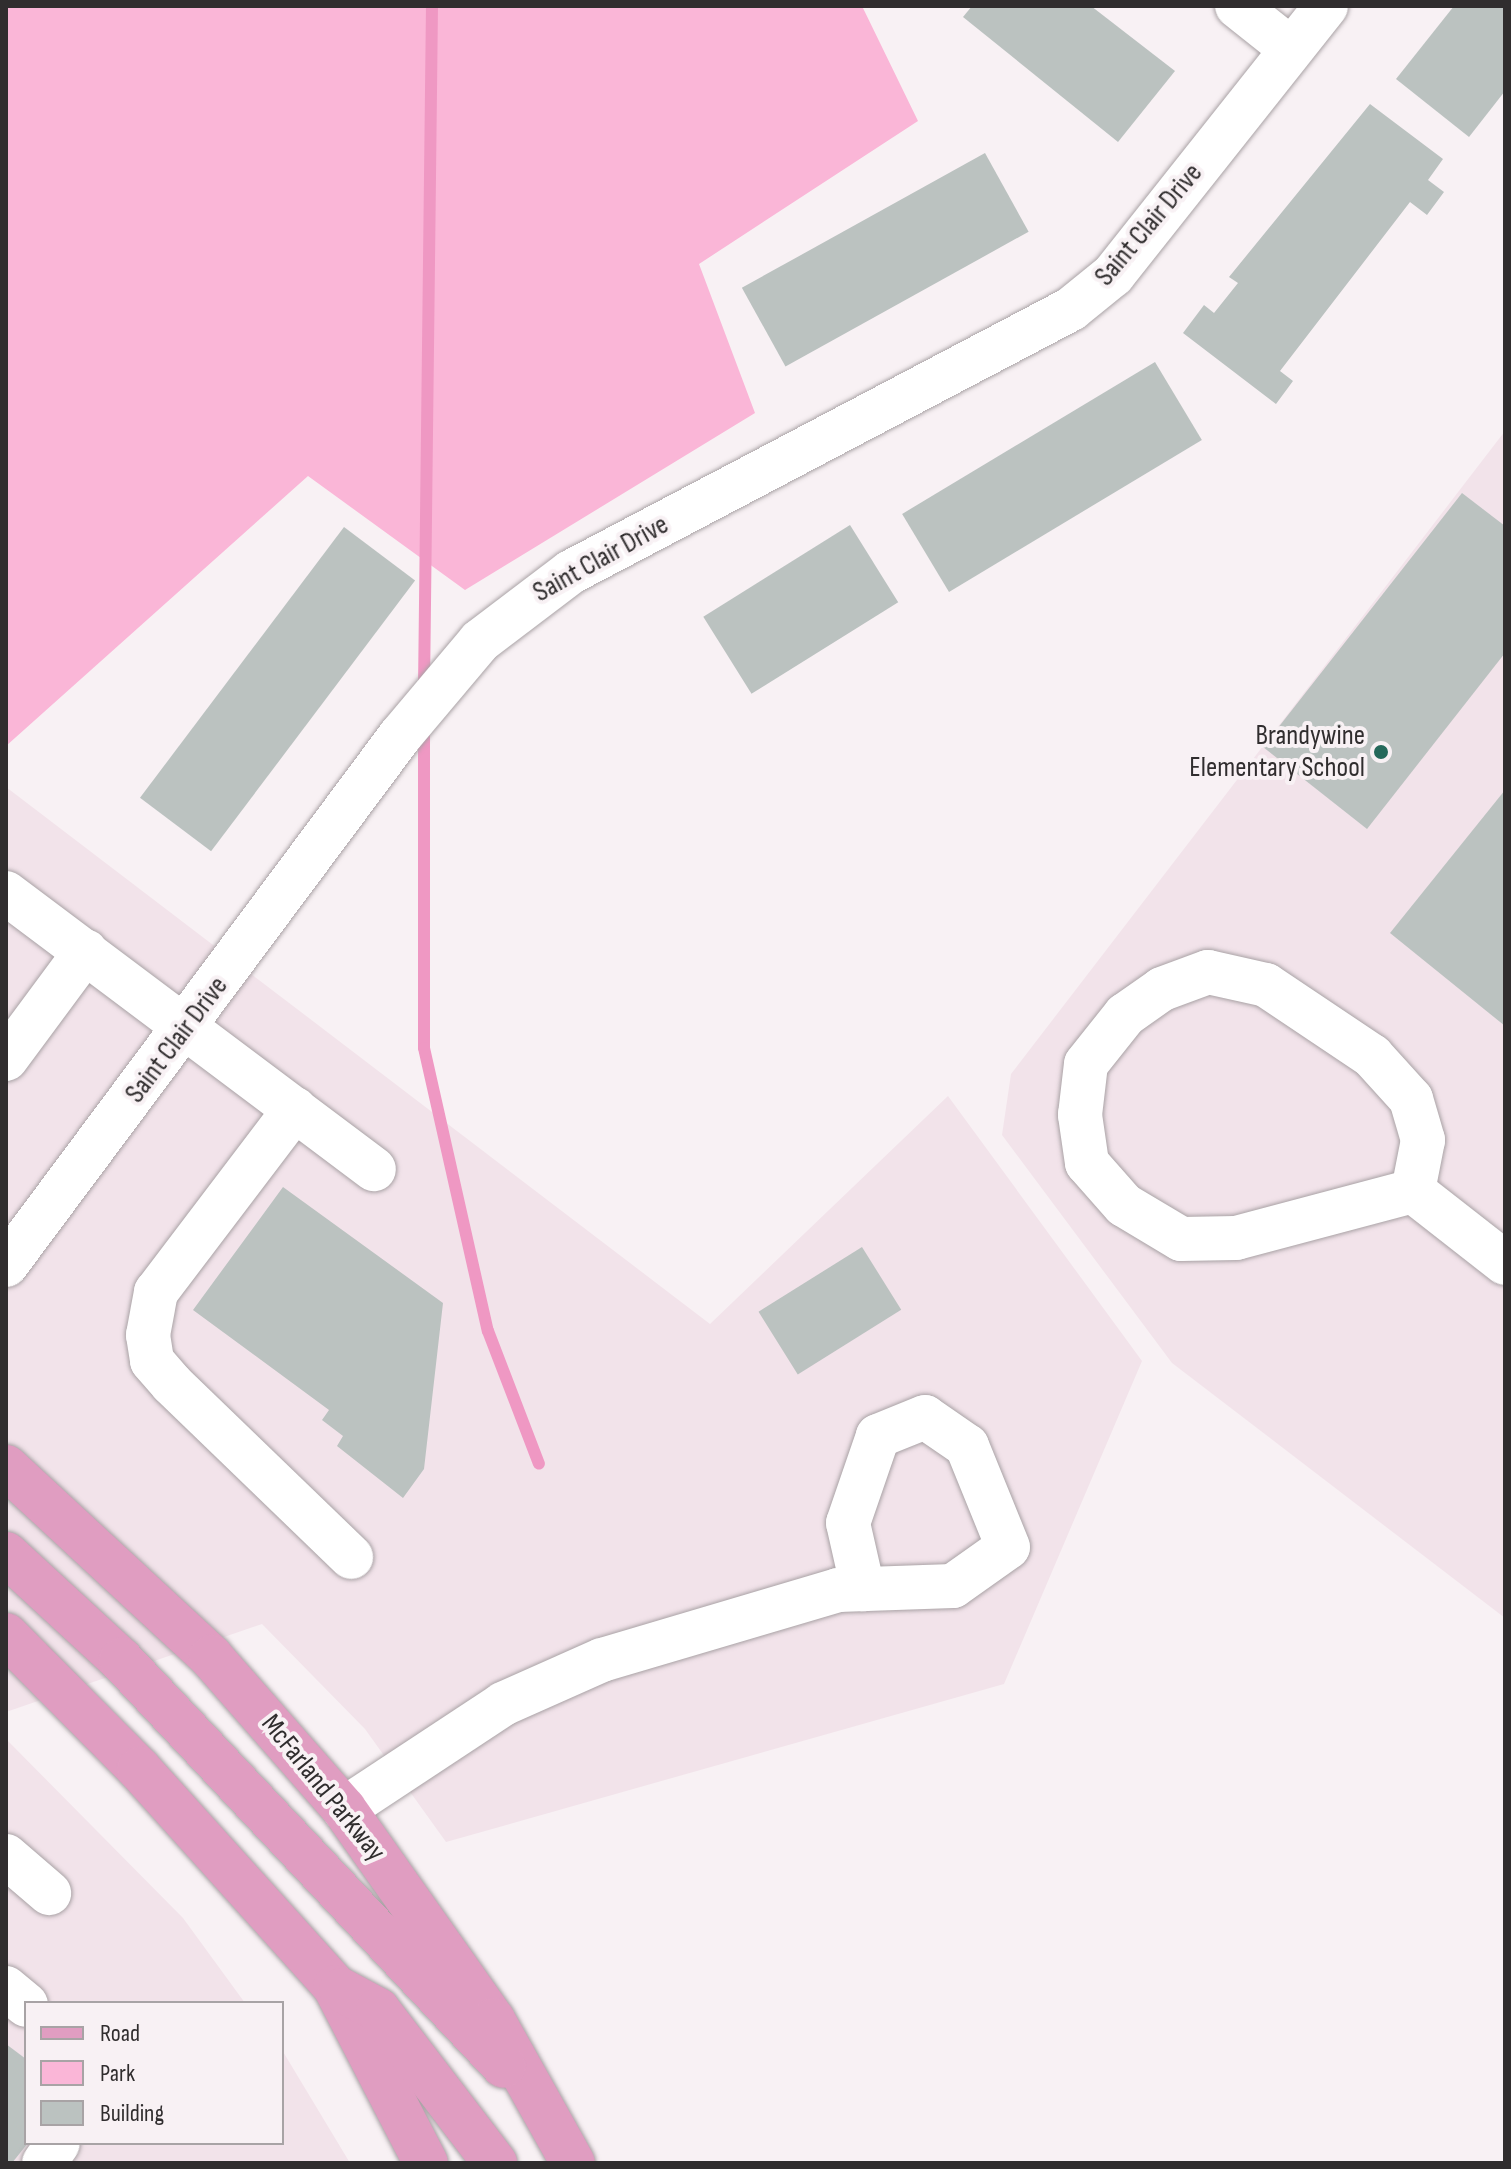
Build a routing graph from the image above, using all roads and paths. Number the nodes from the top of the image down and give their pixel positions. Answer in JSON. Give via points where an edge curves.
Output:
{"nodes":[{"id":1,"x":1237,"y":6,"type":"edge"},
{"id":2,"x":1326,"y":6,"type":"edge"},
{"id":3,"x":1291,"y":49,"type":"junction"},
{"id":4,"x":6,"y":893,"type":"edge"},
{"id":5,"x":86,"y":951,"type":"junction"},
{"id":6,"x":188,"y":1027,"type":"junction"},
{"id":7,"x":6,"y":1059,"type":"edge"},
{"id":8,"x":295,"y":1109,"type":"junction"},
{"id":9,"x":374,"y":1169,"type":"dead end"},
{"id":10,"x":1413,"y":1191,"type":"junction"},
{"id":11,"x":1505,"y":1263,"type":"edge"},
{"id":12,"x":6,"y":1265,"type":"edge"},
{"id":13,"x":6,"y":1467,"type":"edge"},
{"id":14,"x":6,"y":1554,"type":"edge"},
{"id":15,"x":351,"y":1557,"type":"dead end"},
{"id":16,"x":863,"y":1589,"type":"dead end"},
{"id":17,"x":6,"y":1635,"type":"edge"},
{"id":18,"x":344,"y":1809,"type":"junction"},
{"id":19,"x":6,"y":1856,"type":"edge"},
{"id":20,"x":49,"y":1893,"type":"dead end"},
{"id":21,"x":335,"y":1987,"type":"junction"},
{"id":22,"x":6,"y":1988,"type":"edge"},
{"id":23,"x":24,"y":2003,"type":"edge"},
{"id":24,"x":534,"y":2090,"type":"junction"},
{"id":25,"x":57,"y":2145,"type":"edge"},
{"id":26,"x":44,"y":2163,"type":"edge"},
{"id":27,"x":426,"y":2163,"type":"edge"},
{"id":28,"x":495,"y":2163,"type":"edge"},
{"id":29,"x":573,"y":2163,"type":"edge"}],
"edges":[{"from":1,"to":3,"type":"street"},
{"from":2,"to":3,"type":"street","name":"Saint Clair Drive"},
{"from":3,"to":6,"type":"street","name":"Saint Clair Drive","via":[[1113,275],[1071,309],[571,572],[513,611],[400,736]]},
{"from":4,"to":5,"type":"street"},
{"from":5,"to":6,"type":"street"},
{"from":5,"to":7,"type":"street"},
{"from":6,"to":8,"type":"street"},
{"from":6,"to":12,"type":"street","name":"Saint Clair Drive"},
{"from":8,"to":9,"type":"street"},
{"from":8,"to":15,"type":"street","via":[[156,1292],[148,1335],[152,1361],[172,1384]]},
{"from":10,"to":10,"type":"street","via":[[1423,1140],[1411,1099],[1372,1056],[1266,985],[1208,972],[1162,989],[1125,1015],[1086,1064],[1080,1115],[1087,1163],[1124,1205],[1181,1239],[1236,1238]]},
{"from":10,"to":11,"type":"street"},
{"from":13,"to":18,"type":"main road","name":"McFarland Parkway","via":[[211,1657]]},
{"from":14,"to":24,"type":"main road","via":[[195,1737],[482,2049]]},
{"from":16,"to":18,"type":"street","via":[[602,1660],[503,1704]]},
{"from":17,"to":21,"type":"main road","via":[[129,1758]]},
{"from":18,"to":24,"type":"main road","name":"McFarland Parkway","via":[[452,1957]]},
{"from":19,"to":20,"type":"street"},
{"from":21,"to":27,"type":"main road"},
{"from":21,"to":28,"type":"main road","via":[[378,2010]]},
{"from":22,"to":23,"type":"street"},
{"from":24,"to":29,"type":"main road","name":"McFarland Parkway"},
{"from":25,"to":26,"type":"street"}]}
